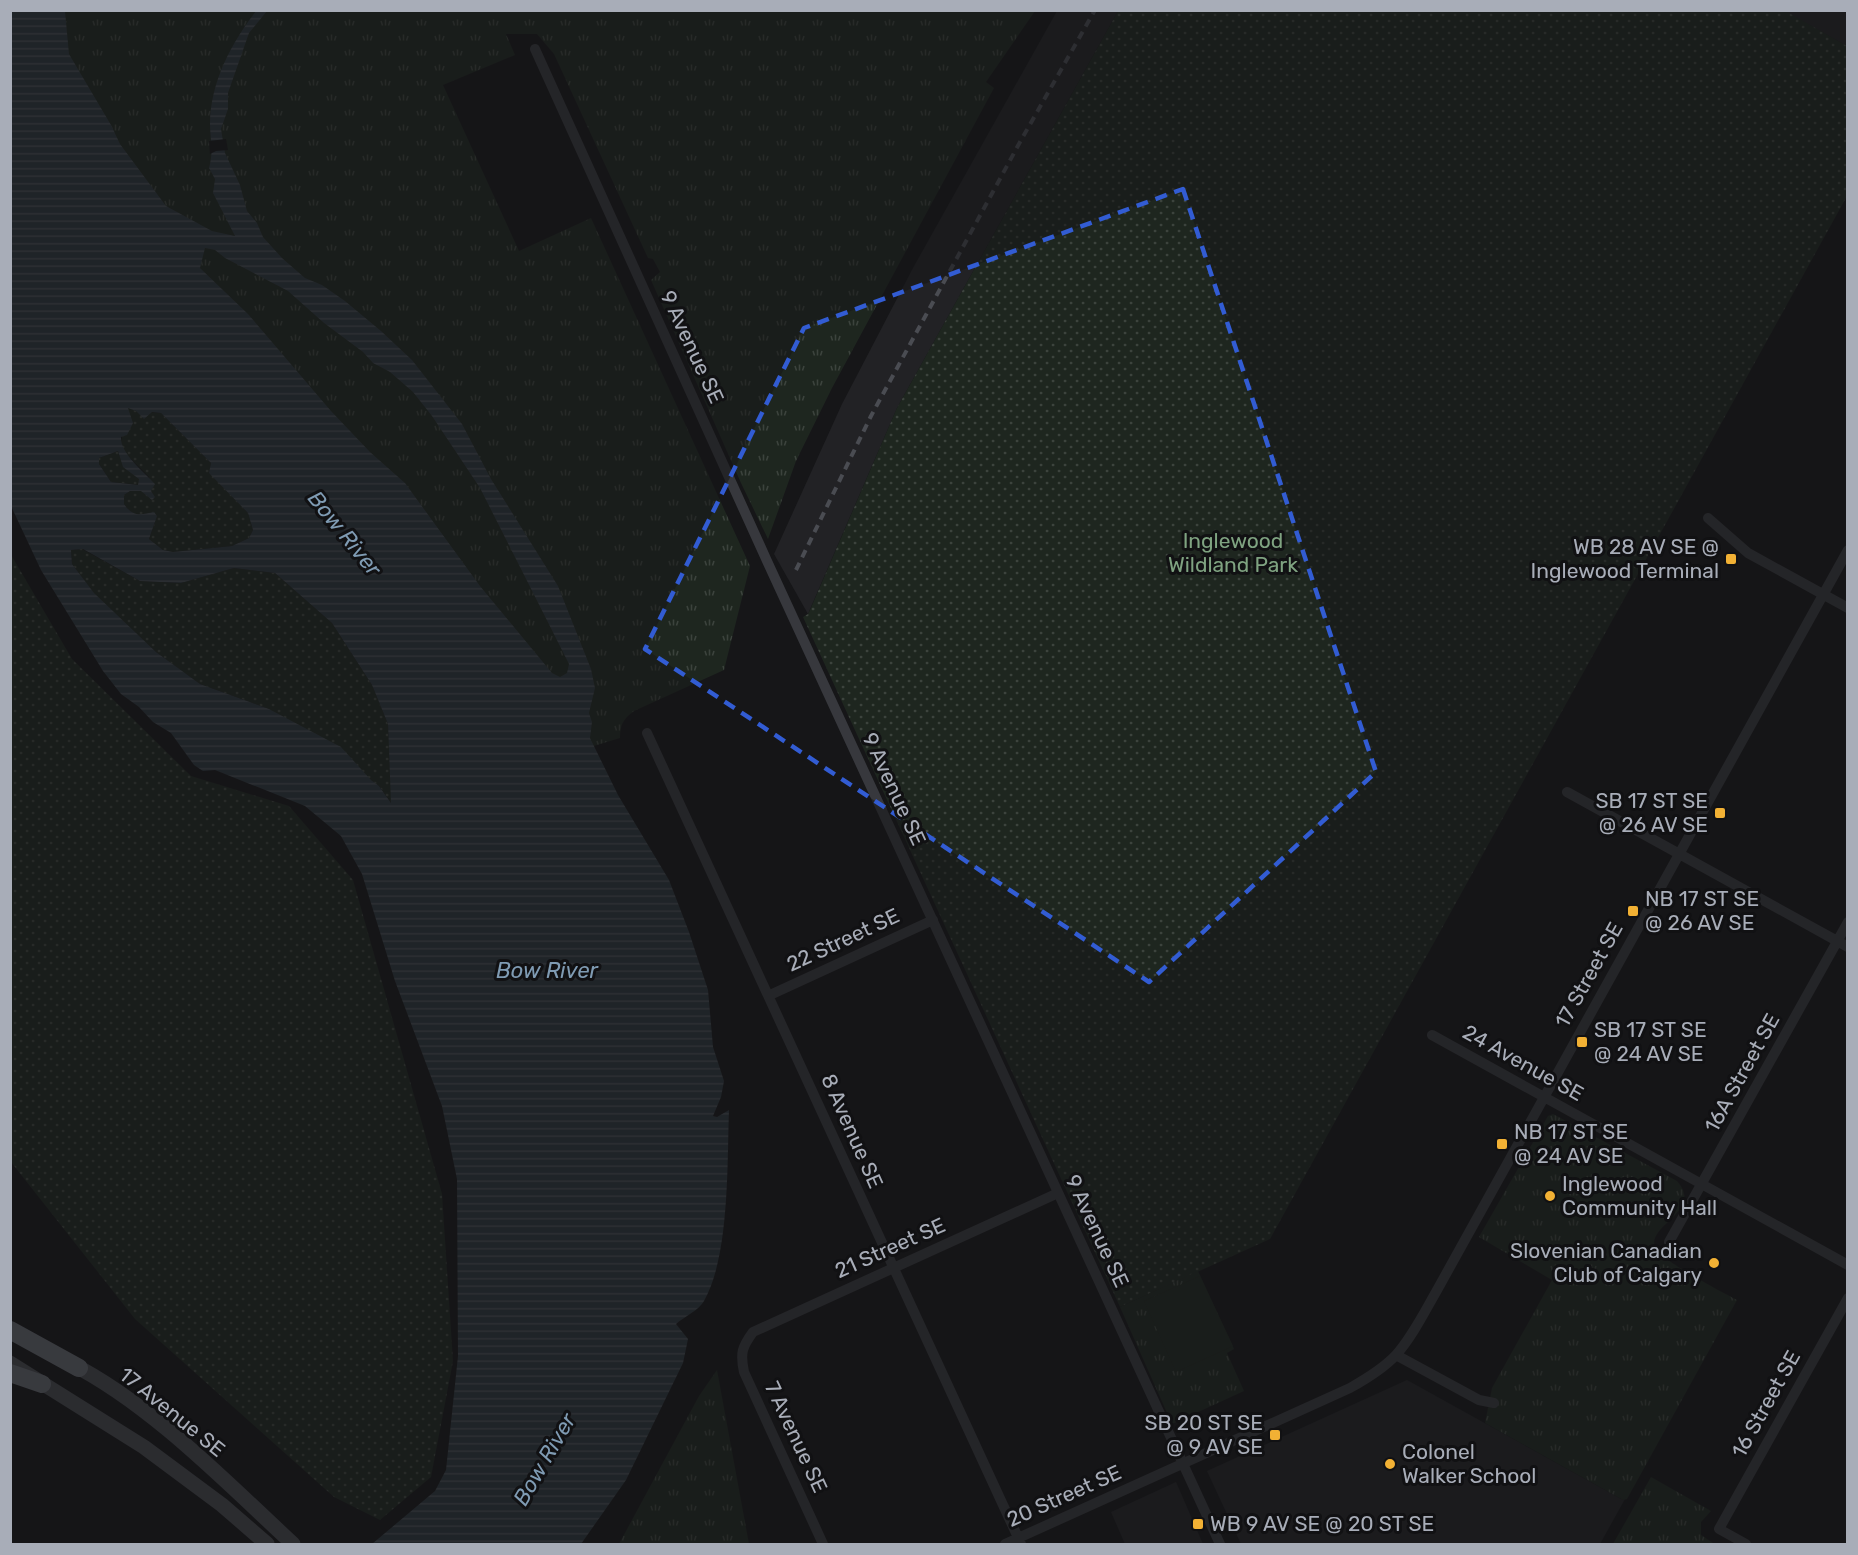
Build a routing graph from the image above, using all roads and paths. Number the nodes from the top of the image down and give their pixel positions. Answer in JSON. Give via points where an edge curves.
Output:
{"nodes":[{"id":1,"x":535,"y":49,"type":"dead end"},
{"id":2,"x":1708,"y":518,"type":"dead end"},
{"id":3,"x":1848,"y":550,"type":"edge"},
{"id":4,"x":1823,"y":594,"type":"junction"},
{"id":5,"x":1848,"y":608,"type":"edge"},
{"id":6,"x":646,"y":733,"type":"dead end"},
{"id":7,"x":1567,"y":792,"type":"dead end"},
{"id":8,"x":1680,"y":853,"type":"junction"},
{"id":9,"x":933,"y":920,"type":"junction"},
{"id":10,"x":1848,"y":922,"type":"edge"},
{"id":11,"x":1837,"y":941,"type":"junction"},
{"id":12,"x":1848,"y":947,"type":"edge"},
{"id":13,"x":770,"y":995,"type":"junction"},
{"id":14,"x":1432,"y":1035,"type":"dead end"},
{"id":15,"x":1543,"y":1096,"type":"junction"},
{"id":16,"x":1702,"y":1185,"type":"junction"},
{"id":17,"x":1058,"y":1193,"type":"junction"},
{"id":18,"x":1669,"y":1242,"type":"dead end"},
{"id":19,"x":1848,"y":1265,"type":"edge"},
{"id":20,"x":893,"y":1268,"type":"junction"},
{"id":21,"x":1848,"y":1298,"type":"edge"},
{"id":22,"x":10,"y":1332,"type":"edge"},
{"id":23,"x":743,"y":1345,"type":"joint"},
{"id":24,"x":1396,"y":1355,"type":"junction"},
{"id":25,"x":10,"y":1363,"type":"edge"},
{"id":26,"x":79,"y":1368,"type":"joint"},
{"id":27,"x":10,"y":1373,"type":"edge"},
{"id":28,"x":42,"y":1384,"type":"junction"},
{"id":29,"x":1494,"y":1403,"type":"dead end"},
{"id":30,"x":1182,"y":1463,"type":"junction"},
{"id":31,"x":1020,"y":1541,"type":"edge"},
{"id":32,"x":267,"y":1545,"type":"edge"},
{"id":33,"x":293,"y":1545,"type":"edge"},
{"id":34,"x":823,"y":1545,"type":"edge"},
{"id":35,"x":1005,"y":1545,"type":"edge"},
{"id":36,"x":1220,"y":1545,"type":"edge"},
{"id":37,"x":1746,"y":1545,"type":"edge"}],
"edges":[{"from":1,"to":9,"type":"street","name":"9 Avenue SE"},
{"from":2,"to":4,"type":"street","via":[[1748,553]]},
{"from":3,"to":4,"type":"street","name":"17 Street SE"},
{"from":4,"to":5,"type":"street"},
{"from":4,"to":8,"type":"street","name":"17 Street SE"},
{"from":6,"to":13,"type":"street","name":"8 Avenue SE"},
{"from":7,"to":8,"type":"street"},
{"from":8,"to":11,"type":"street"},
{"from":8,"to":15,"type":"street","name":"17 Street SE"},
{"from":9,"to":13,"type":"street","name":"22 Street SE"},
{"from":9,"to":17,"type":"street","name":"9 Avenue SE"},
{"from":10,"to":11,"type":"street","name":"16A Street SE"},
{"from":11,"to":12,"type":"street"},
{"from":11,"to":16,"type":"street","name":"16A Street SE"},
{"from":13,"to":20,"type":"street","name":"8 Avenue SE"},
{"from":14,"to":15,"type":"street","name":"24 Avenue SE"},
{"from":15,"to":16,"type":"street","name":"24 Avenue SE"},
{"from":15,"to":24,"type":"street","name":"17 Street SE","via":[[1436,1292]]},
{"from":16,"to":18,"type":"street","name":"16A Street SE"},
{"from":16,"to":19,"type":"street","name":"24 Avenue SE"},
{"from":17,"to":20,"type":"street","name":"21 Street SE"},
{"from":17,"to":30,"type":"street","name":"9 Avenue SE"},
{"from":20,"to":23,"type":"street","name":"21 Street SE","via":[[753,1332]]},
{"from":20,"to":31,"type":"street","name":"8 Avenue SE"},
{"from":21,"to":37,"type":"street","name":"16 Street SE","via":[[1719,1529]]},
{"from":22,"to":26,"type":"highway"},
{"from":23,"to":34,"type":"street","name":"7 Avenue SE","via":[[744,1372]]},
{"from":24,"to":29,"type":"street","via":[[1479,1400]]},
{"from":24,"to":30,"type":"street","name":"20 Street SE","via":[[1350,1388]]},
{"from":25,"to":28,"type":"main road","name":"17 Avenue SE"},
{"from":26,"to":33,"type":"main road","name":"17 Avenue SE","via":[[139,1407],[185,1445]]},
{"from":27,"to":28,"type":"highway"},
{"from":28,"to":32,"type":"main road","name":"17 Avenue SE","via":[[144,1447]]},
{"from":30,"to":31,"type":"street","name":"20 Street SE"},
{"from":30,"to":36,"type":"street","name":"9 Avenue SE"},
{"from":31,"to":35,"type":"street","name":"20 Street SE"}]}
